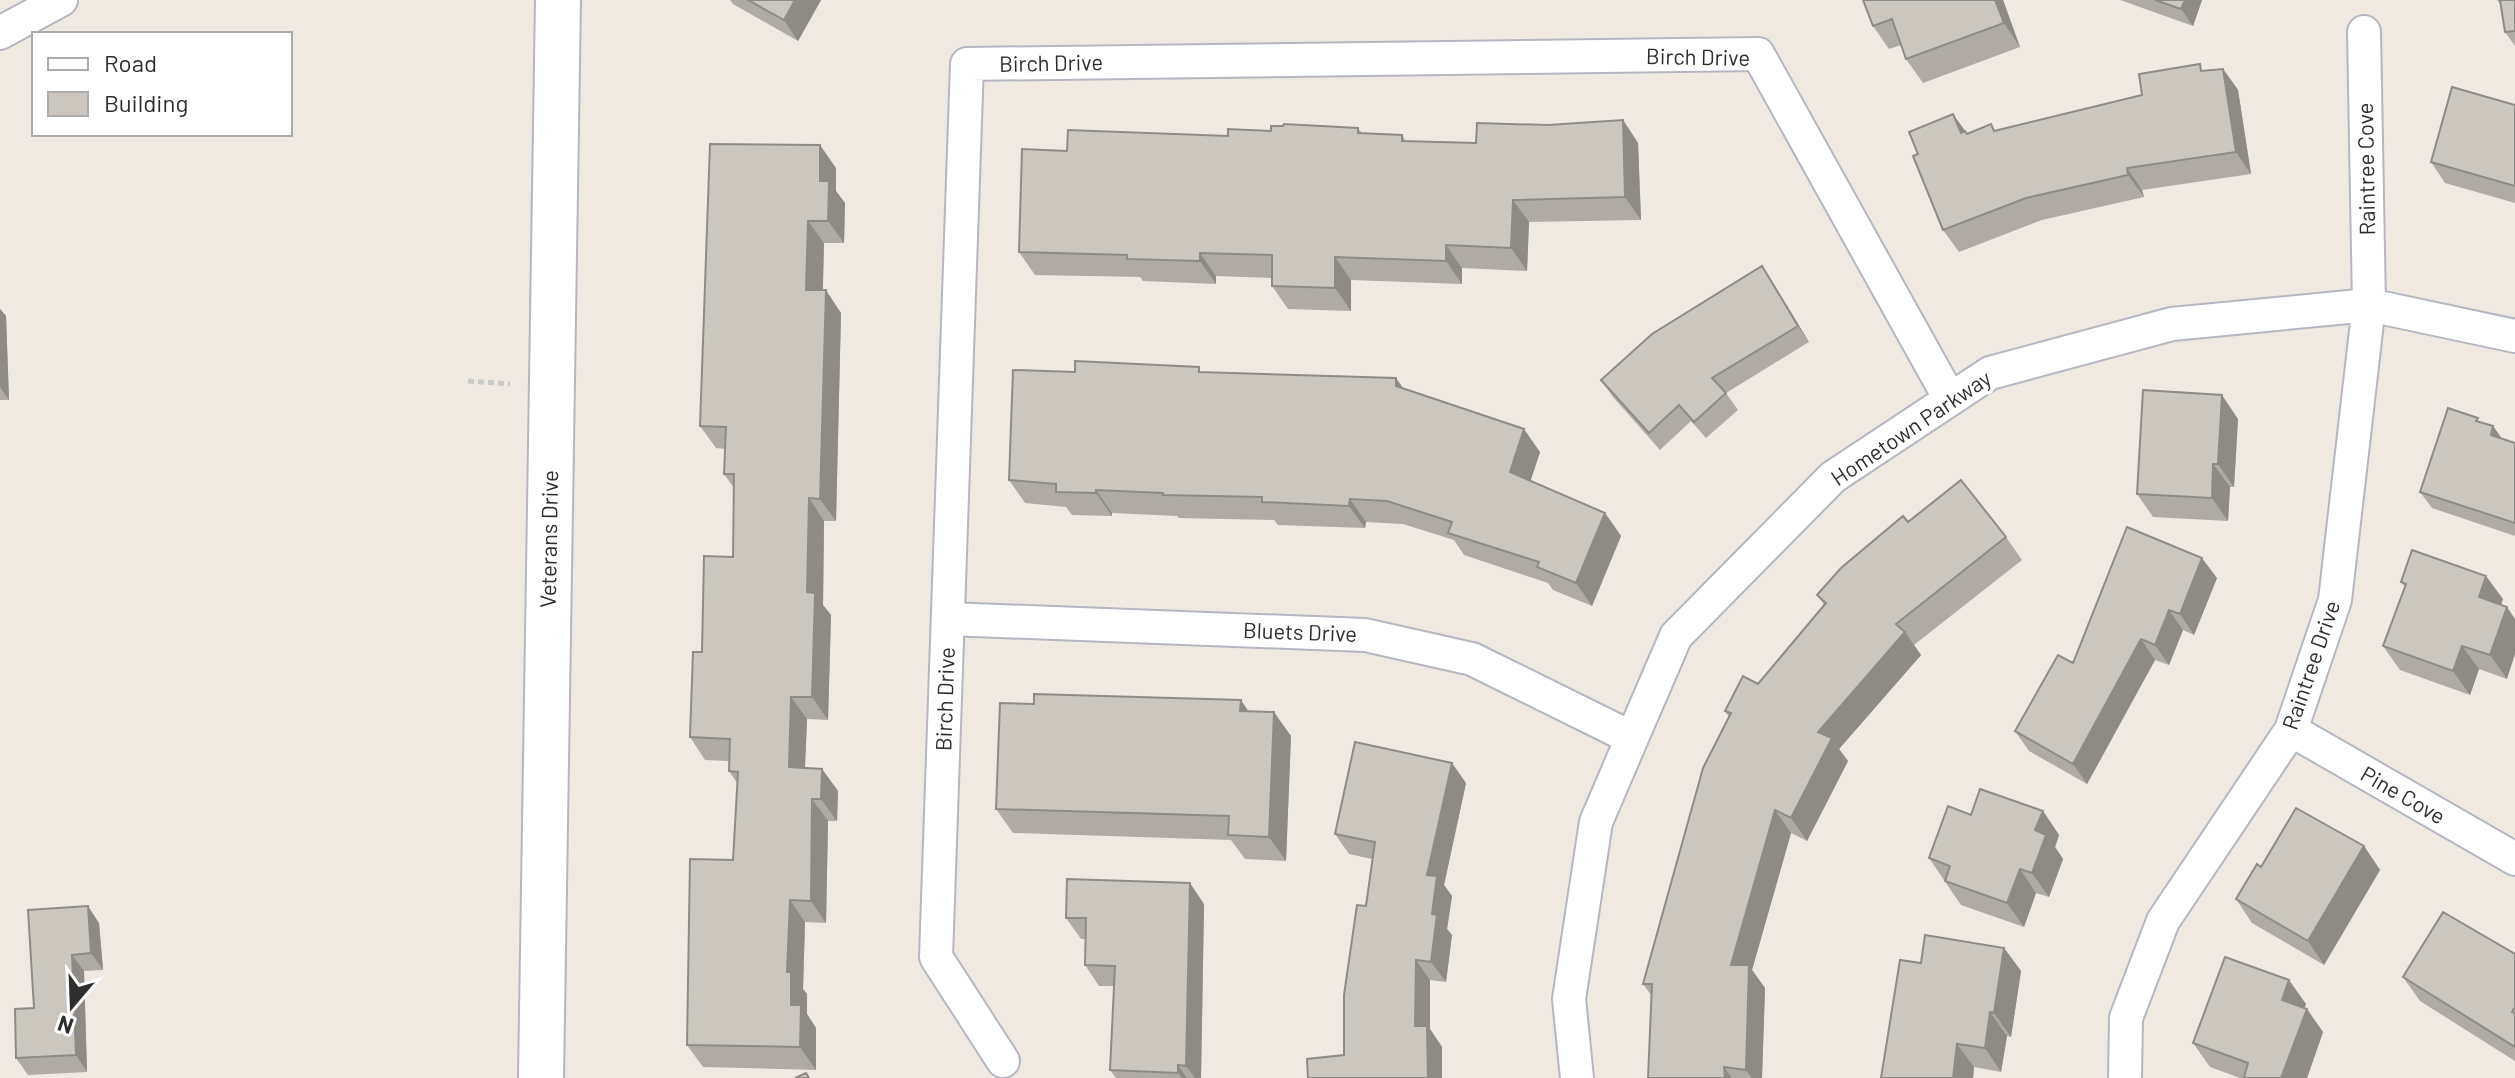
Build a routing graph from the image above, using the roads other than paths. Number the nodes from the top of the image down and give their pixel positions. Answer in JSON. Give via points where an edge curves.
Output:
{"nodes":[{"id":1,"x":61,"y":0,"type":"edge"},
{"id":2,"x":558,"y":0,"type":"edge"},
{"id":3,"x":2364,"y":32,"type":"dead end"},
{"id":4,"x":0,"y":33,"type":"edge"},
{"id":5,"x":2369,"y":305,"type":"junction"},
{"id":6,"x":2515,"y":336,"type":"edge"},
{"id":7,"x":1950,"y":399,"type":"junction"},
{"id":8,"x":948,"y":619,"type":"junction"},
{"id":9,"x":2291,"y":730,"type":"junction"},
{"id":10,"x":1632,"y":738,"type":"junction"},
{"id":11,"x":2515,"y":859,"type":"edge"},
{"id":12,"x":1003,"y":1061,"type":"dead end"},
{"id":13,"x":541,"y":1078,"type":"edge"},
{"id":14,"x":1577,"y":1078,"type":"edge"},
{"id":15,"x":2125,"y":1078,"type":"edge"}],
"edges":[{"from":1,"to":4,"type":"street"},
{"from":2,"to":13,"type":"main road","name":"Veterans Drive"},
{"from":3,"to":5,"type":"street","name":"Raintree Cove"},
{"from":5,"to":6,"type":"street","name":"Hometown Parkway"},
{"from":5,"to":7,"type":"street","name":"Hometown Parkway","via":[[2172,324],[1990,373]]},
{"from":5,"to":9,"type":"street","name":"Raintree Drive","via":[[2335,600]]},
{"from":7,"to":8,"type":"street","name":"Birch Drive","via":[[1758,54],[967,64]]},
{"from":7,"to":10,"type":"street","name":"Hometown Parkway","via":[[1833,477],[1676,636]]},
{"from":8,"to":10,"type":"street","name":"Bluets Drive","via":[[1365,635],[1472,659]]},
{"from":8,"to":12,"type":"street","name":"Birch Drive","via":[[936,957]]},
{"from":9,"to":11,"type":"street","name":"Pine Cove"},
{"from":9,"to":15,"type":"street","name":"Raintree Drive","via":[[2163,921],[2126,1018]]},
{"from":10,"to":14,"type":"street","name":"Hometown Parkway","via":[[1596,822],[1569,999]]}]}
